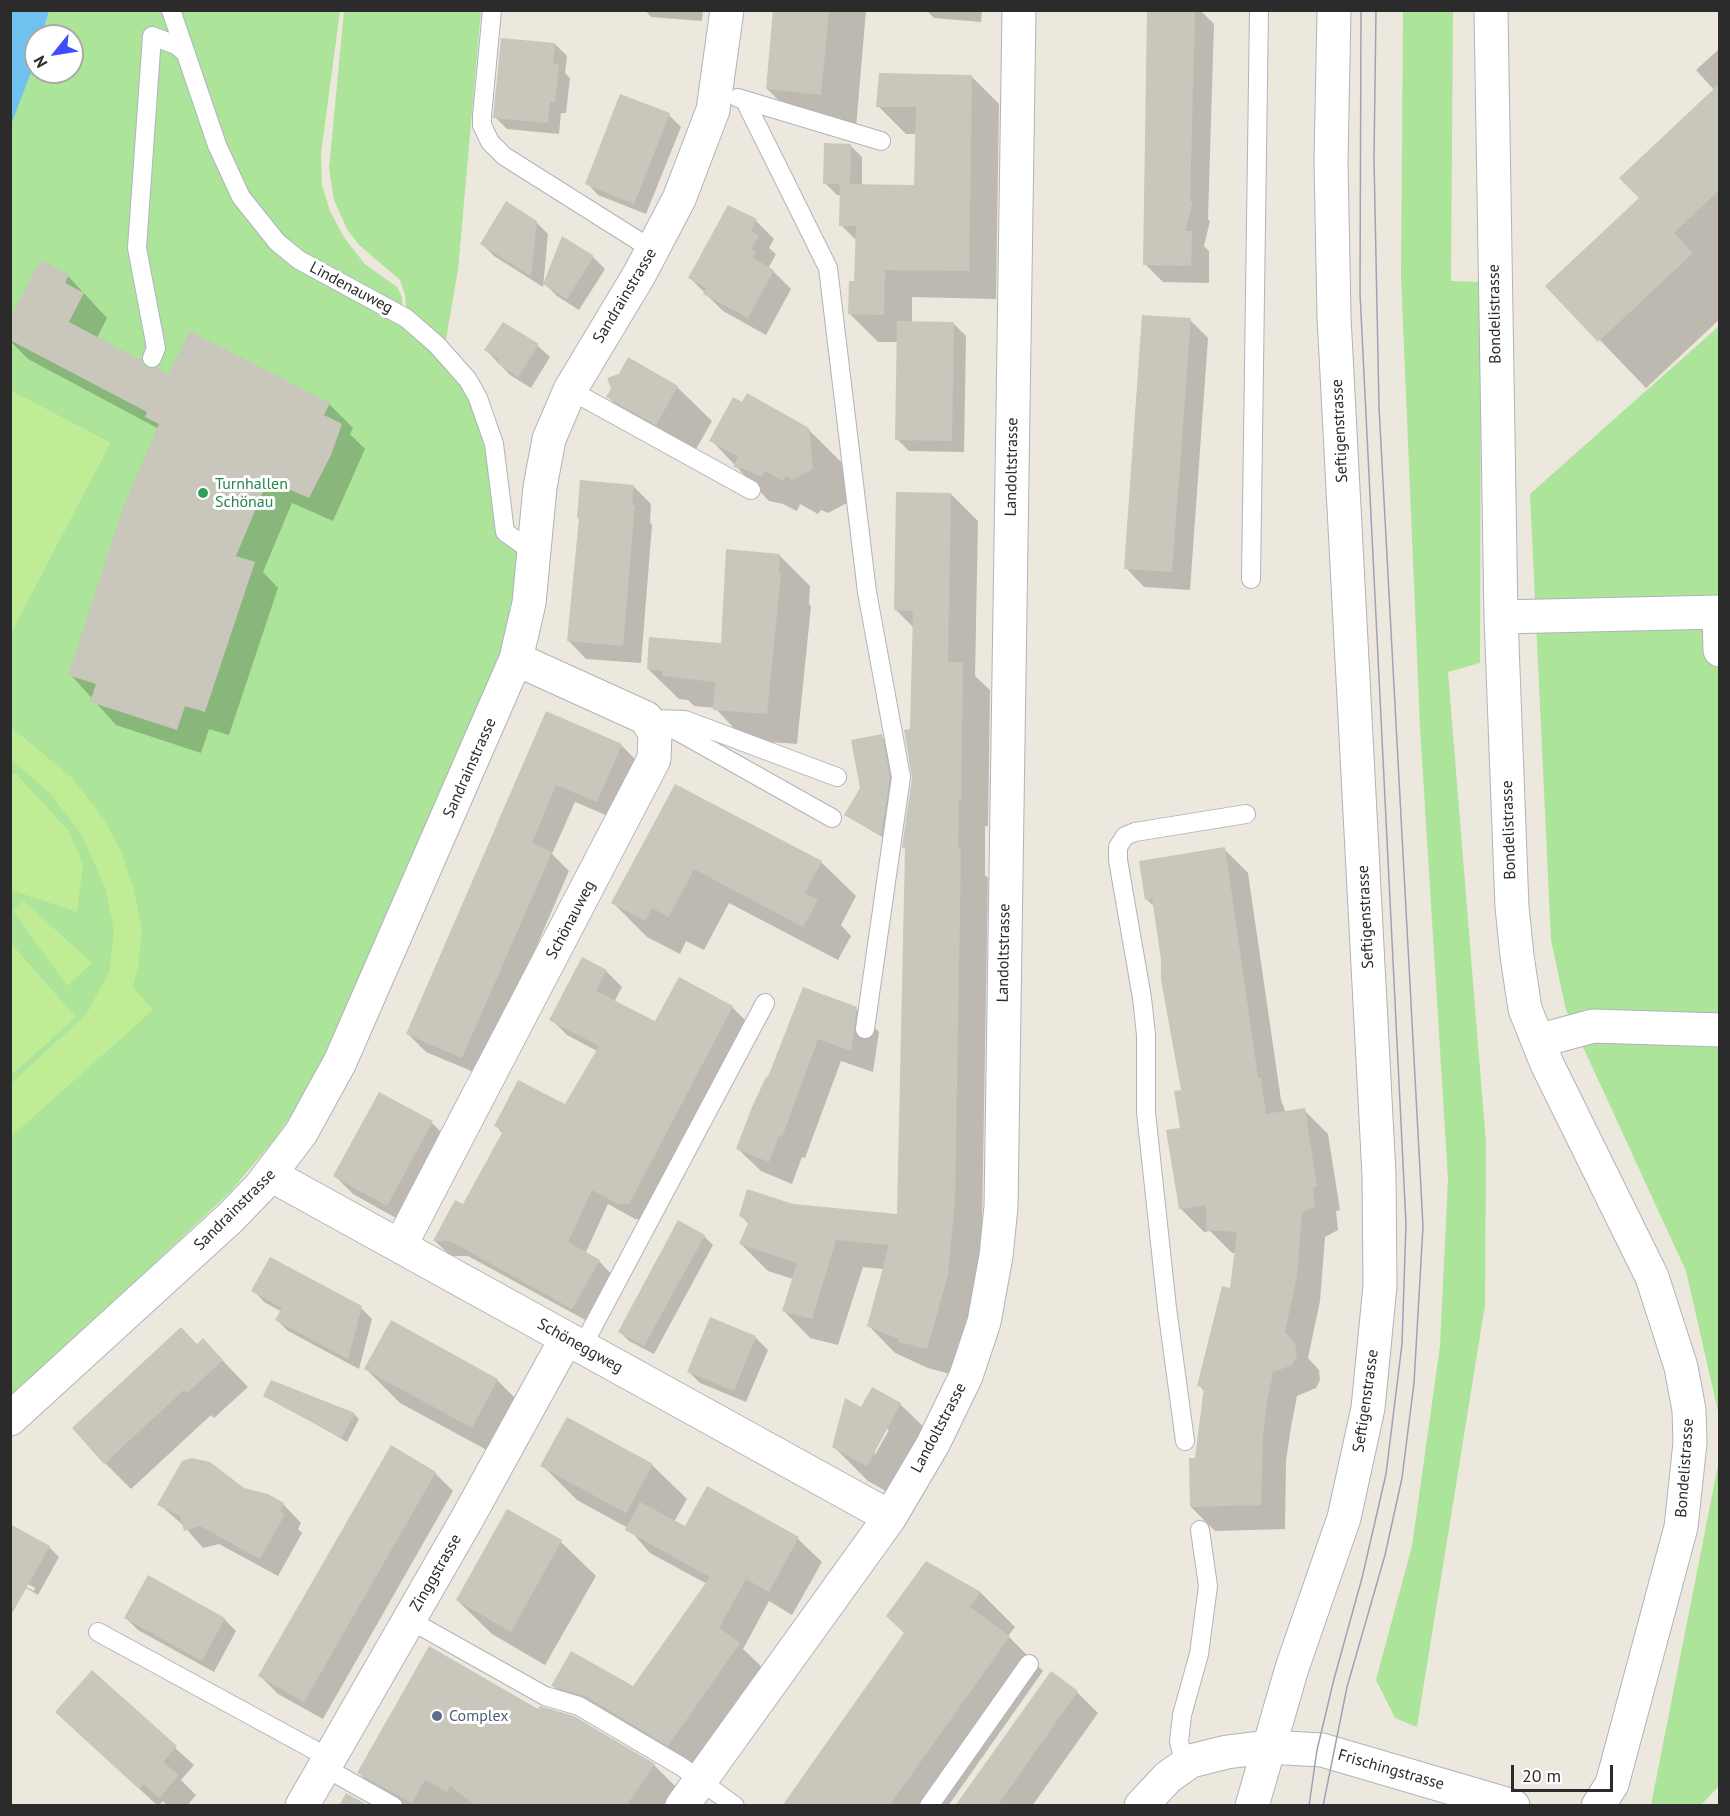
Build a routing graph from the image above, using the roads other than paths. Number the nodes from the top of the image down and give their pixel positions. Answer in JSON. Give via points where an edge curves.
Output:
{"nodes":[{"id":1,"x":171,"y":10,"type":"edge"},
{"id":2,"x":492,"y":10,"type":"edge"},
{"id":3,"x":728,"y":10,"type":"edge"},
{"id":4,"x":1019,"y":10,"type":"edge"},
{"id":5,"x":1259,"y":10,"type":"edge"},
{"id":6,"x":1334,"y":10,"type":"edge"},
{"id":7,"x":1491,"y":10,"type":"edge"},
{"id":8,"x":186,"y":53,"type":"junction"},
{"id":9,"x":731,"y":95,"type":"junction"},
{"id":10,"x":881,"y":141,"type":"dead end"},
{"id":11,"x":653,"y":250,"type":"junction"},
{"id":12,"x":153,"y":358,"type":"dead end"},
{"id":13,"x":570,"y":390,"type":"junction"},
{"id":14,"x":751,"y":490,"type":"dead end"},
{"id":15,"x":534,"y":553,"type":"junction"},
{"id":16,"x":1251,"y":579,"type":"dead end"},
{"id":17,"x":1501,"y":617,"type":"junction"},
{"id":18,"x":1719,"y":650,"type":"edge"},
{"id":19,"x":516,"y":659,"type":"junction"},
{"id":20,"x":646,"y":718,"type":"junction"},
{"id":21,"x":837,"y":777,"type":"dead end"},
{"id":22,"x":1246,"y":814,"type":"dead end"},
{"id":23,"x":832,"y":818,"type":"dead end"},
{"id":24,"x":765,"y":1003,"type":"dead end"},
{"id":25,"x":865,"y":1029,"type":"dead end"},
{"id":26,"x":1719,"y":1030,"type":"edge"},
{"id":27,"x":1538,"y":1041,"type":"junction"},
{"id":28,"x":271,"y":1175,"type":"junction"},
{"id":29,"x":400,"y":1246,"type":"junction"},
{"id":30,"x":574,"y":1343,"type":"junction"},
{"id":31,"x":10,"y":1419,"type":"edge"},
{"id":32,"x":1185,"y":1441,"type":"dead end"},
{"id":33,"x":890,"y":1517,"type":"junction"},
{"id":34,"x":1200,"y":1530,"type":"dead end"},
{"id":35,"x":408,"y":1619,"type":"junction"},
{"id":36,"x":98,"y":1632,"type":"dead end"},
{"id":37,"x":1029,"y":1664,"type":"dead end"},
{"id":38,"x":1267,"y":1747,"type":"junction"},
{"id":39,"x":333,"y":1752,"type":"junction"},
{"id":40,"x":1185,"y":1764,"type":"junction"},
{"id":41,"x":691,"y":1793,"type":"edge"},
{"id":42,"x":302,"y":1806,"type":"edge"},
{"id":43,"x":393,"y":1806,"type":"edge"},
{"id":44,"x":735,"y":1806,"type":"edge"},
{"id":45,"x":929,"y":1806,"type":"edge"},
{"id":46,"x":1141,"y":1806,"type":"edge"},
{"id":47,"x":1252,"y":1806,"type":"edge"},
{"id":48,"x":1513,"y":1806,"type":"edge"},
{"id":49,"x":1598,"y":1806,"type":"edge"}],
"edges":[{"from":1,"to":8,"type":"lane","name":"Lindenauweg"},
{"from":2,"to":11,"type":"lane","via":[[482,116],[490,142],[504,156]]},
{"from":3,"to":9,"type":"street","name":"Sandrainstrasse"},
{"from":4,"to":33,"type":"street","name":"Landoltstrasse","via":[[998,1237],[984,1322],[966,1376],[933,1444]]},
{"from":5,"to":16,"type":"lane"},
{"from":6,"to":38,"type":"street","name":"Seftigenstrasse","via":[[1334,317],[1378,1152],[1380,1286],[1368,1408],[1344,1518]]},
{"from":7,"to":17,"type":"street","name":"Bondelistrasse"},
{"from":8,"to":12,"type":"lane","via":[[152,36],[137,248],[155,344]]},
{"from":8,"to":15,"type":"lane","name":"Lindenauweg","via":[[228,174],[258,221],[299,260],[406,318],[468,380],[494,444],[505,532]]},
{"from":9,"to":10,"type":"lane"},
{"from":9,"to":11,"type":"street","name":"Sandrainstrasse","via":[[713,110],[679,199]]},
{"from":9,"to":25,"type":"lane","via":[[828,268],[867,592],[901,777]]},
{"from":11,"to":13,"type":"street","name":"Sandrainstrasse"},
{"from":13,"to":14,"type":"lane"},
{"from":13,"to":15,"type":"street","name":"Sandrainstrasse","via":[[545,457]]},
{"from":15,"to":19,"type":"street","name":"Sandrainstrasse","via":[[529,603]]},
{"from":17,"to":18,"type":"street","via":[[1719,612]]},
{"from":17,"to":27,"type":"street","name":"Bondelistrasse","via":[[1512,907],[1525,1009]]},
{"from":19,"to":20,"type":"street"},
{"from":19,"to":28,"type":"street","name":"Sandrainstrasse","via":[[340,1062],[301,1133]]},
{"from":20,"to":21,"type":"lane","via":[[685,720]]},
{"from":20,"to":23,"type":"lane","via":[[679,732]]},
{"from":20,"to":29,"type":"street","name":"Schönauweg","via":[[655,734],[652,766]]},
{"from":22,"to":32,"type":"lane","via":[[1143,830],[1125,836],[1118,846],[1142,998],[1146,1112]]},
{"from":24,"to":30,"type":"lane"},
{"from":26,"to":27,"type":"street","via":[[1593,1026]]},
{"from":27,"to":49,"type":"street","name":"Bondelistrasse","via":[[1652,1277],[1681,1367],[1689,1410],[1690,1443],[1681,1527],[1612,1784]]},
{"from":28,"to":29,"type":"street","name":"Schöneggweg"},
{"from":28,"to":31,"type":"street","name":"Sandrainstrasse","via":[[230,1218]]},
{"from":29,"to":30,"type":"street","name":"Schöneggweg"},
{"from":30,"to":33,"type":"street","name":"Schöneggweg"},
{"from":30,"to":35,"type":"street","name":"Zinggstrasse"},
{"from":33,"to":41,"type":"street","name":"Landoltstrasse"},
{"from":34,"to":40,"type":"lane","via":[[1208,1586],[1199,1654],[1182,1715],[1179,1742]]},
{"from":35,"to":39,"type":"street","name":"Zinggstrasse"},
{"from":35,"to":41,"type":"lane","via":[[544,1696],[579,1706]]},
{"from":36,"to":39,"type":"lane"},
{"from":37,"to":45,"type":"lane"},
{"from":38,"to":40,"type":"street","name":"Frischingstrasse","via":[[1227,1752]]},
{"from":38,"to":47,"type":"street","name":"Seftigenstrasse"},
{"from":38,"to":48,"type":"street","name":"Frischingstrasse","via":[[1322,1750]]},
{"from":39,"to":42,"type":"street","name":"Zinggstrasse"},
{"from":39,"to":43,"type":"lane"},
{"from":40,"to":46,"type":"street"},
{"from":41,"to":44,"type":"lane"}]}
